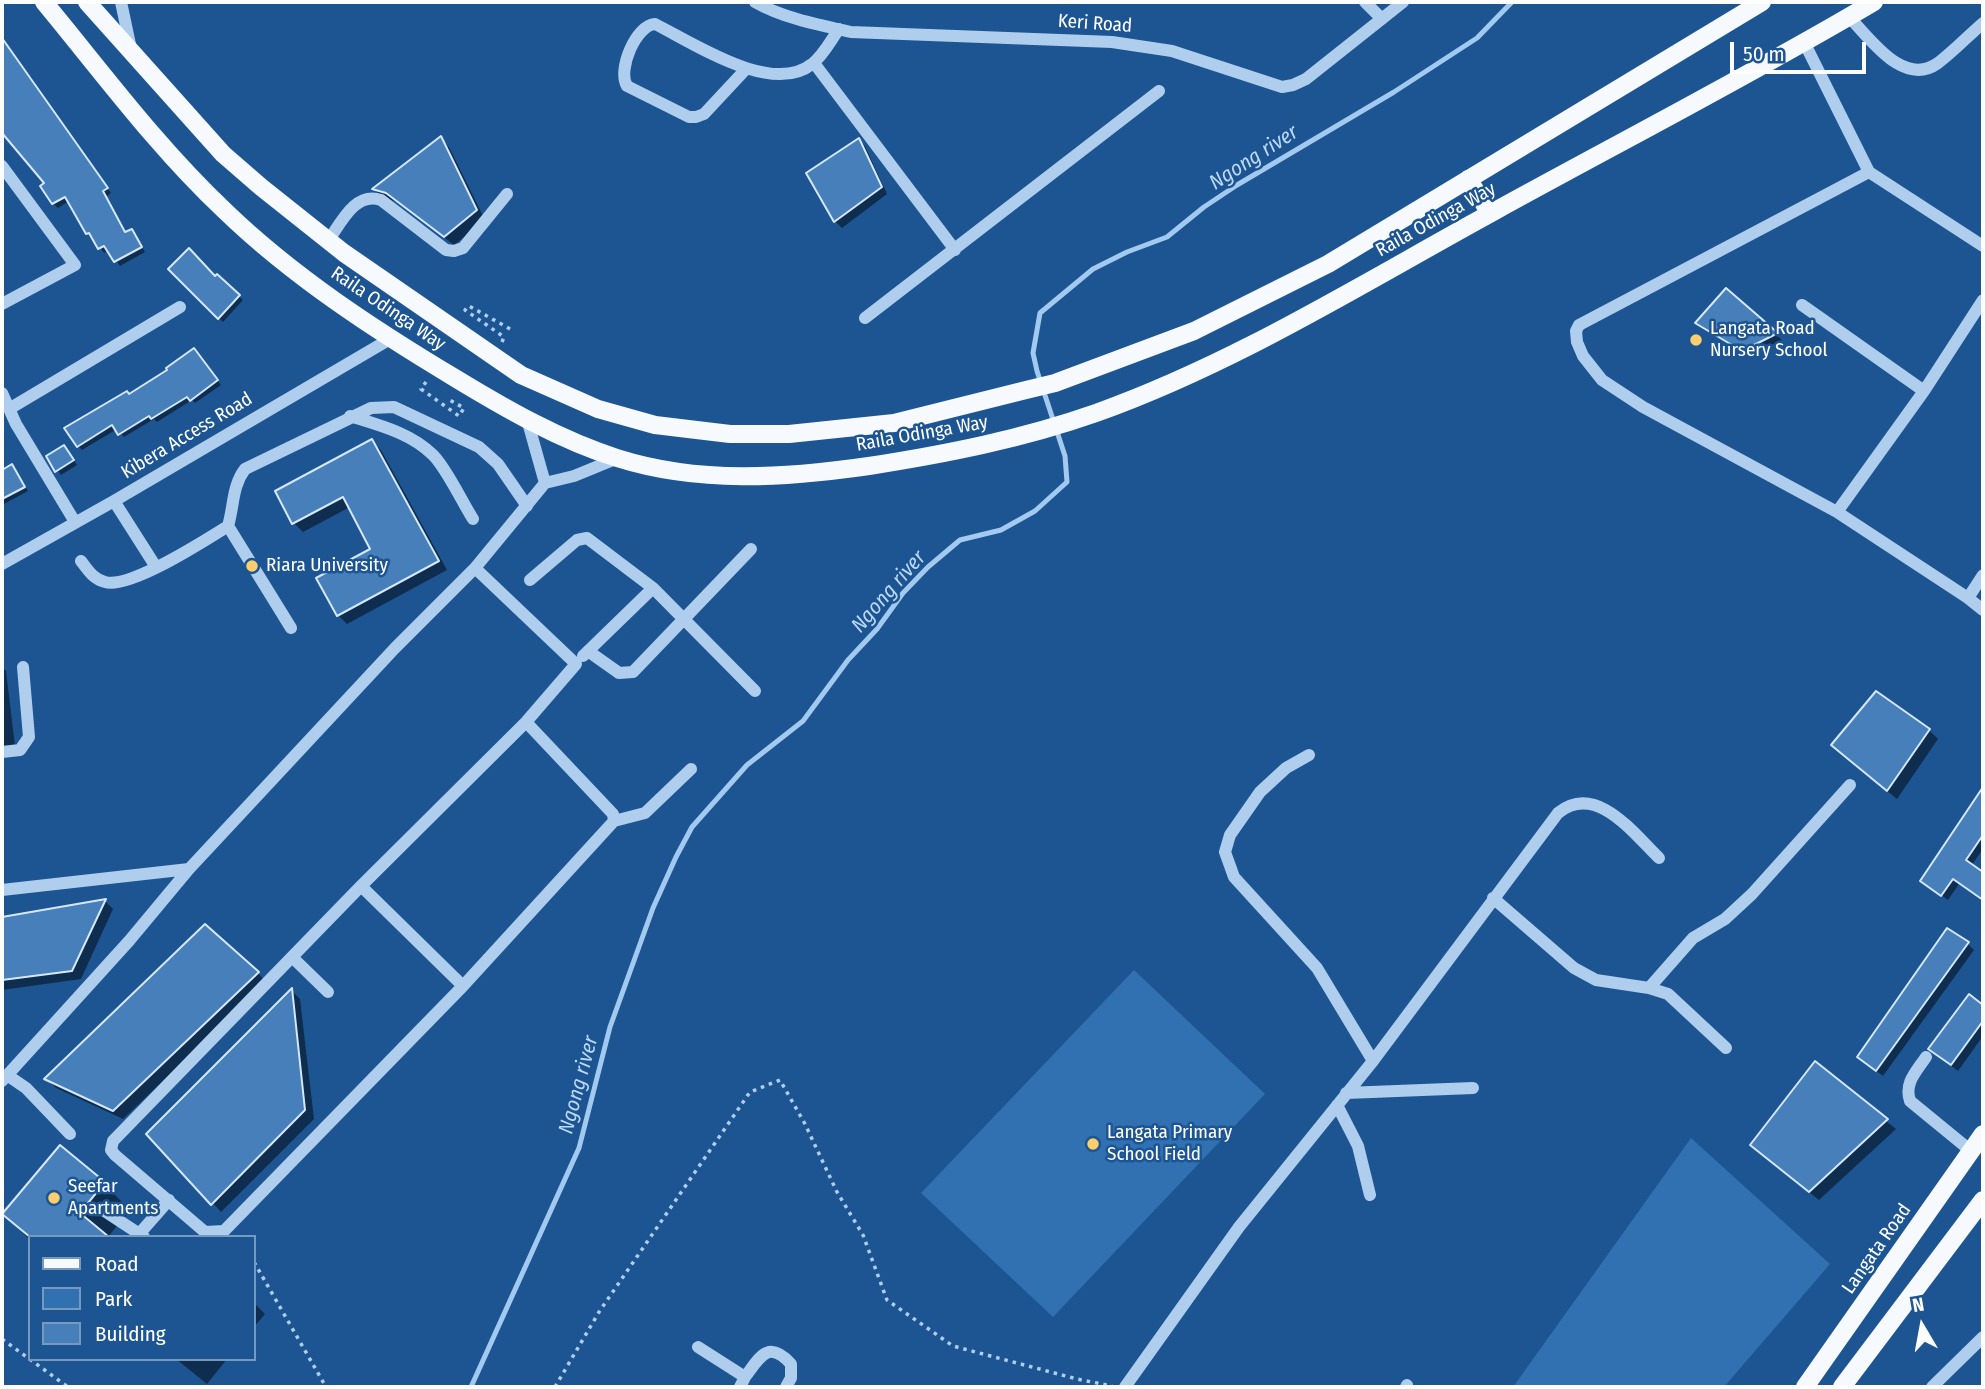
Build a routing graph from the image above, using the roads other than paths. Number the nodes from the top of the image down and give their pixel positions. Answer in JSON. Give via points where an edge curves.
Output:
{"nodes":[{"id":1,"x":44,"y":2,"type":"edge"},
{"id":2,"x":87,"y":2,"type":"edge"},
{"id":3,"x":121,"y":2,"type":"edge"},
{"id":4,"x":755,"y":2,"type":"edge"},
{"id":5,"x":1365,"y":2,"type":"edge"},
{"id":6,"x":1403,"y":2,"type":"edge"},
{"id":7,"x":1762,"y":2,"type":"edge"},
{"id":8,"x":1874,"y":2,"type":"edge"},
{"id":9,"x":1849,"y":17,"type":"junction"},
{"id":10,"x":1382,"y":19,"type":"junction"},
{"id":11,"x":1983,"y":23,"type":"edge"},
{"id":12,"x":839,"y":29,"type":"junction"},
{"id":13,"x":1805,"y":44,"type":"junction"},
{"id":14,"x":132,"y":53,"type":"junction"},
{"id":15,"x":814,"y":63,"type":"junction"},
{"id":16,"x":746,"y":69,"type":"junction"},
{"id":17,"x":1159,"y":91,"type":"dead end"},
{"id":18,"x":2,"y":166,"type":"edge"},
{"id":19,"x":1869,"y":172,"type":"junction"},
{"id":20,"x":1468,"y":179,"type":"junction"},
{"id":21,"x":507,"y":194,"type":"dead end"},
{"id":22,"x":1490,"y":213,"type":"junction"},
{"id":23,"x":328,"y":241,"type":"junction"},
{"id":24,"x":1983,"y":246,"type":"edge"},
{"id":25,"x":956,"y":250,"type":"junction"},
{"id":26,"x":1983,"y":300,"type":"edge"},
{"id":27,"x":2,"y":304,"type":"edge"},
{"id":28,"x":1802,"y":305,"type":"dead end"},
{"id":29,"x":180,"y":307,"type":"dead end"},
{"id":30,"x":865,"y":318,"type":"dead end"},
{"id":31,"x":390,"y":339,"type":"junction"},
{"id":32,"x":1924,"y":391,"type":"junction"},
{"id":33,"x":2,"y":393,"type":"edge"},
{"id":34,"x":9,"y":409,"type":"junction"},
{"id":35,"x":350,"y":416,"type":"junction"},
{"id":36,"x":527,"y":419,"type":"junction"},
{"id":37,"x":618,"y":458,"type":"junction"},
{"id":38,"x":545,"y":483,"type":"junction"},
{"id":39,"x":114,"y":501,"type":"junction"},
{"id":40,"x":527,"y":506,"type":"junction"},
{"id":41,"x":1837,"y":512,"type":"junction"},
{"id":42,"x":473,"y":519,"type":"dead end"},
{"id":43,"x":75,"y":523,"type":"junction"},
{"id":44,"x":228,"y":526,"type":"junction"},
{"id":45,"x":751,"y":549,"type":"dead end"},
{"id":46,"x":81,"y":561,"type":"dead end"},
{"id":47,"x":2,"y":564,"type":"edge"},
{"id":48,"x":156,"y":567,"type":"junction"},
{"id":49,"x":475,"y":568,"type":"junction"},
{"id":50,"x":1983,"y":575,"type":"edge"},
{"id":51,"x":530,"y":580,"type":"dead end"},
{"id":52,"x":653,"y":588,"type":"junction"},
{"id":53,"x":1968,"y":597,"type":"junction"},
{"id":54,"x":1983,"y":610,"type":"edge"},
{"id":55,"x":684,"y":620,"type":"junction"},
{"id":56,"x":291,"y":628,"type":"dead end"},
{"id":57,"x":588,"y":651,"type":"junction"},
{"id":58,"x":576,"y":664,"type":"junction"},
{"id":59,"x":23,"y":667,"type":"dead end"},
{"id":60,"x":755,"y":691,"type":"dead end"},
{"id":61,"x":526,"y":722,"type":"junction"},
{"id":62,"x":2,"y":752,"type":"edge"},
{"id":63,"x":1309,"y":755,"type":"dead end"},
{"id":64,"x":691,"y":769,"type":"dead end"},
{"id":65,"x":1850,"y":785,"type":"dead end"},
{"id":66,"x":614,"y":821,"type":"junction"},
{"id":67,"x":1659,"y":858,"type":"dead end"},
{"id":68,"x":189,"y":869,"type":"junction"},
{"id":69,"x":361,"y":887,"type":"junction"},
{"id":70,"x":2,"y":890,"type":"edge"},
{"id":71,"x":1493,"y":898,"type":"junction"},
{"id":72,"x":292,"y":957,"type":"junction"},
{"id":73,"x":463,"y":986,"type":"junction"},
{"id":74,"x":1649,"y":988,"type":"junction"},
{"id":75,"x":328,"y":992,"type":"dead end"},
{"id":76,"x":1726,"y":1048,"type":"dead end"},
{"id":77,"x":1926,"y":1057,"type":"dead end"},
{"id":78,"x":1373,"y":1061,"type":"junction"},
{"id":79,"x":4,"y":1078,"type":"edge"},
{"id":80,"x":1473,"y":1088,"type":"dead end"},
{"id":81,"x":1346,"y":1093,"type":"junction"},
{"id":82,"x":1337,"y":1105,"type":"junction"},
{"id":83,"x":70,"y":1133,"type":"dead end"},
{"id":84,"x":1983,"y":1134,"type":"edge"},
{"id":85,"x":1971,"y":1151,"type":"junction"},
{"id":86,"x":1370,"y":1195,"type":"dead end"},
{"id":87,"x":169,"y":1200,"type":"junction"},
{"id":88,"x":1983,"y":1200,"type":"edge"},
{"id":89,"x":103,"y":1210,"type":"dead end"},
{"id":90,"x":142,"y":1235,"type":"edge"},
{"id":91,"x":1983,"y":1336,"type":"edge"},
{"id":92,"x":698,"y":1347,"type":"dead end"},
{"id":93,"x":742,"y":1382,"type":"edge"},
{"id":94,"x":786,"y":1387,"type":"edge"},
{"id":95,"x":1123,"y":1387,"type":"edge"},
{"id":96,"x":1805,"y":1387,"type":"edge"},
{"id":97,"x":1842,"y":1387,"type":"edge"},
{"id":98,"x":1932,"y":1387,"type":"edge"}],
"edges":[{"from":1,"to":31,"type":"main road","name":"Raila Odinga Way","via":[[138,119],[226,212]]},
{"from":2,"to":14,"type":"main road","name":"Raila Odinga Way"},
{"from":3,"to":14,"type":"street"},
{"from":4,"to":12,"type":"street","name":"Keri Road"},
{"from":5,"to":10,"type":"street"},
{"from":6,"to":10,"type":"street","name":"Keri Road"},
{"from":7,"to":20,"type":"main road","name":"Raila Odinga Way"},
{"from":8,"to":9,"type":"main road","name":"Raila Odinga Way"},
{"from":9,"to":11,"type":"street","via":[[1894,62],[1917,70],[1936,64]]},
{"from":9,"to":13,"type":"main road","name":"Raila Odinga Way"},
{"from":10,"to":12,"type":"street","name":"Keri Road","via":[[1306,79],[1282,88],[1172,51],[1123,44]]},
{"from":12,"to":15,"type":"street"},
{"from":13,"to":19,"type":"street"},
{"from":13,"to":22,"type":"main road","name":"Raila Odinga Way"},
{"from":14,"to":23,"type":"main road","name":"Raila Odinga Way","via":[[223,154]]},
{"from":15,"to":16,"type":"street","via":[[785,76]]},
{"from":15,"to":25,"type":"street"},
{"from":16,"to":16,"type":"street","via":[[696,117],[627,86],[623,75],[642,28],[648,24]]},
{"from":17,"to":25,"type":"street"},
{"from":18,"to":27,"type":"street","via":[[75,265]]},
{"from":19,"to":24,"type":"street"},
{"from":19,"to":41,"type":"street","via":[[1579,325],[1576,331],[1583,356],[1601,380]]},
{"from":20,"to":22,"type":"main road"},
{"from":20,"to":23,"type":"main road","name":"Raila Odinga Way","via":[[1328,264],[1194,331],[1055,383],[894,423],[789,434],[730,434],[655,425],[598,409],[521,375]]},
{"from":21,"to":23,"type":"street","via":[[463,248],[454,251],[446,250],[372,197],[358,201]]},
{"from":22,"to":37,"type":"main road","name":"Raila Odinga Way","via":[[1262,339],[1171,383],[1066,423],[999,442],[813,474],[761,477],[675,472]]},
{"from":25,"to":30,"type":"street"},
{"from":26,"to":32,"type":"street"},
{"from":28,"to":32,"type":"street"},
{"from":29,"to":34,"type":"street"},
{"from":31,"to":36,"type":"main road","name":"Raila Odinga Way"},
{"from":31,"to":39,"type":"street","name":"Kibera Access Road"},
{"from":32,"to":41,"type":"street"},
{"from":33,"to":34,"type":"street"},
{"from":34,"to":43,"type":"street"},
{"from":35,"to":40,"type":"street","via":[[371,408],[394,408],[479,447],[498,464]]},
{"from":35,"to":42,"type":"street","via":[[401,434],[435,457]]},
{"from":35,"to":44,"type":"street","via":[[245,469],[234,486]]},
{"from":36,"to":37,"type":"main road","name":"Raila Odinga Way"},
{"from":36,"to":38,"type":"street"},
{"from":37,"to":38,"type":"street"},
{"from":38,"to":40,"type":"street"},
{"from":39,"to":43,"type":"street","name":"Kibera Access Road"},
{"from":39,"to":48,"type":"street"},
{"from":40,"to":49,"type":"street"},
{"from":41,"to":53,"type":"street"},
{"from":43,"to":47,"type":"street","name":"Kibera Access Road"},
{"from":44,"to":48,"type":"street"},
{"from":44,"to":56,"type":"street"},
{"from":45,"to":55,"type":"street"},
{"from":46,"to":48,"type":"street","via":[[95,579],[106,583]]},
{"from":49,"to":58,"type":"street"},
{"from":49,"to":68,"type":"street"},
{"from":50,"to":53,"type":"street"},
{"from":51,"to":52,"type":"street","via":[[577,540],[587,538]]},
{"from":52,"to":55,"type":"street"},
{"from":52,"to":57,"type":"street"},
{"from":53,"to":54,"type":"street"},
{"from":55,"to":57,"type":"street","via":[[633,672],[619,673]]},
{"from":55,"to":60,"type":"street"},
{"from":57,"to":58,"type":"street"},
{"from":58,"to":61,"type":"street"},
{"from":59,"to":62,"type":"street","via":[[29,737],[20,750]]},
{"from":61,"to":66,"type":"street","via":[[613,814]]},
{"from":61,"to":69,"type":"street"},
{"from":63,"to":78,"type":"street","via":[[1260,792],[1230,835],[1225,852],[1234,877],[1317,968]]},
{"from":64,"to":66,"type":"street","via":[[645,813]]},
{"from":65,"to":74,"type":"street","via":[[1752,894],[1725,919],[1693,938]]},
{"from":66,"to":73,"type":"street"},
{"from":67,"to":71,"type":"street","via":[[1607,809],[1585,802],[1569,805]]},
{"from":68,"to":70,"type":"street"},
{"from":68,"to":79,"type":"street"},
{"from":69,"to":72,"type":"street"},
{"from":69,"to":73,"type":"street"},
{"from":71,"to":74,"type":"street","via":[[1574,968],[1596,980]]},
{"from":71,"to":78,"type":"street"},
{"from":72,"to":75,"type":"street"},
{"from":72,"to":87,"type":"street","via":[[113,1141],[111,1150]]},
{"from":73,"to":87,"type":"street","via":[[223,1231],[205,1232]]},
{"from":74,"to":76,"type":"street","via":[[1668,994]]},
{"from":77,"to":85,"type":"street","via":[[1910,1081],[1910,1101]]},
{"from":78,"to":81,"type":"street"},
{"from":79,"to":83,"type":"street","via":[[26,1088]]},
{"from":80,"to":81,"type":"street"},
{"from":81,"to":82,"type":"street"},
{"from":82,"to":86,"type":"street","via":[[1358,1146]]},
{"from":82,"to":95,"type":"street","via":[[1239,1227]]},
{"from":84,"to":85,"type":"main road","name":"Langata Road"},
{"from":85,"to":96,"type":"main road","name":"Langata Road"},
{"from":87,"to":90,"type":"street"},
{"from":88,"to":97,"type":"main road"},
{"from":89,"to":90,"type":"street"},
{"from":91,"to":98,"type":"street"},
{"from":92,"to":93,"type":"street"},
{"from":93,"to":94,"type":"street","via":[[763,1353],[771,1351],[791,1364]]}]}
